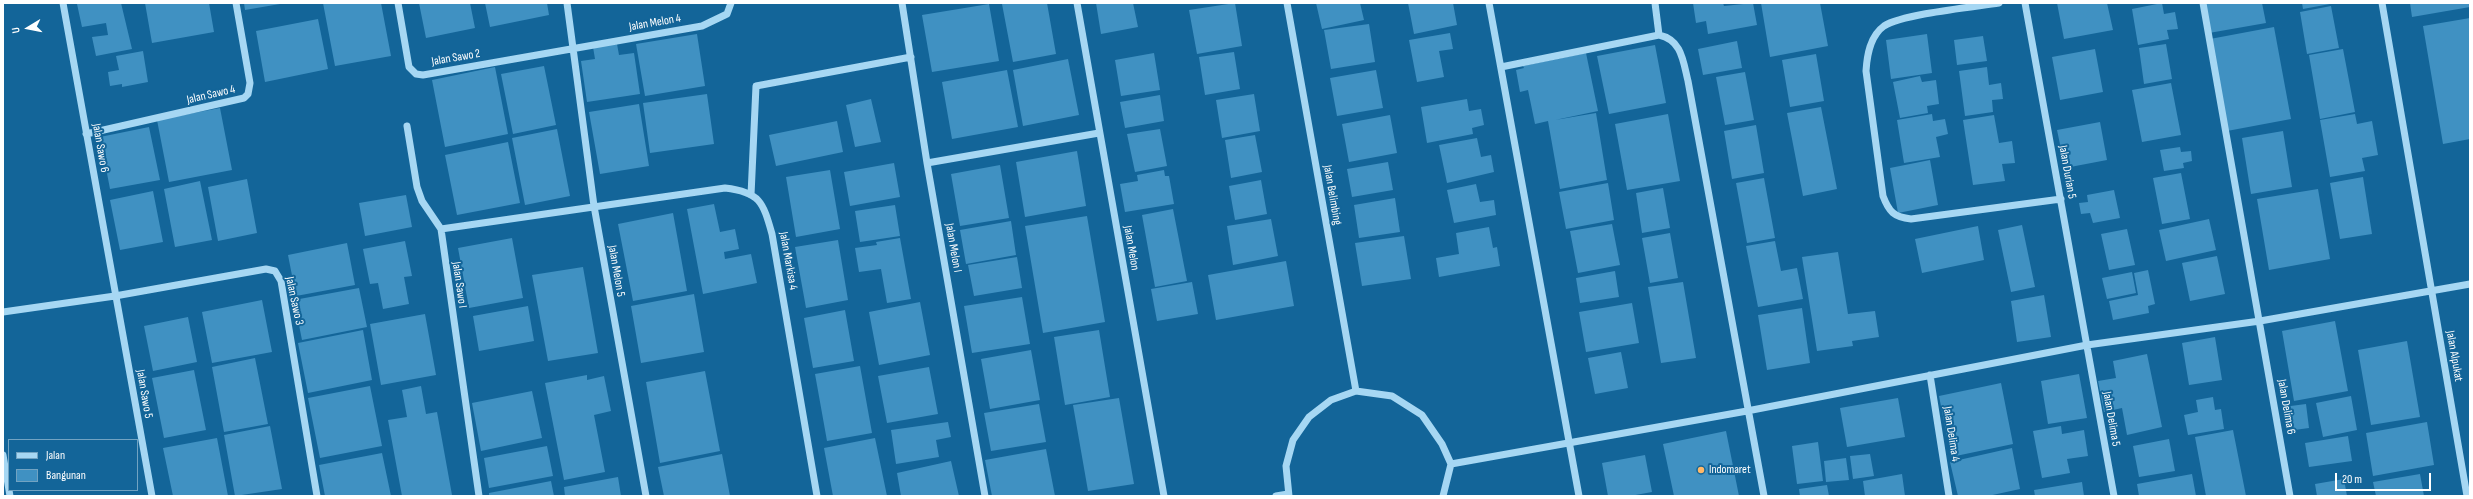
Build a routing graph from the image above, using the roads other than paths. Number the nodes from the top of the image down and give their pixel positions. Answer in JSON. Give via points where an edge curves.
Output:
{"nodes":[{"id":1,"x":63,"y":3,"type":"edge"},
{"id":2,"x":236,"y":3,"type":"edge"},
{"id":3,"x":398,"y":3,"type":"edge"},
{"id":4,"x":567,"y":3,"type":"edge"},
{"id":5,"x":731,"y":3,"type":"edge"},
{"id":6,"x":902,"y":3,"type":"edge"},
{"id":7,"x":1076,"y":3,"type":"edge"},
{"id":8,"x":1287,"y":3,"type":"edge"},
{"id":9,"x":1489,"y":3,"type":"edge"},
{"id":10,"x":1655,"y":3,"type":"edge"},
{"id":11,"x":1999,"y":3,"type":"edge"},
{"id":12,"x":2025,"y":3,"type":"edge"},
{"id":13,"x":2203,"y":3,"type":"edge"},
{"id":14,"x":2382,"y":3,"type":"edge"},
{"id":15,"x":1659,"y":34,"type":"junction"},
{"id":16,"x":574,"y":48,"type":"junction"},
{"id":17,"x":911,"y":57,"type":"junction"},
{"id":18,"x":1500,"y":67,"type":"junction"},
{"id":19,"x":407,"y":126,"type":"dead end"},
{"id":20,"x":1099,"y":133,"type":"junction"},
{"id":21,"x":86,"y":134,"type":"junction"},
{"id":22,"x":927,"y":163,"type":"junction"},
{"id":23,"x":752,"y":195,"type":"junction"},
{"id":24,"x":2061,"y":199,"type":"junction"},
{"id":25,"x":594,"y":206,"type":"junction"},
{"id":26,"x":441,"y":229,"type":"junction"},
{"id":27,"x":2470,"y":284,"type":"edge"},
{"id":28,"x":2431,"y":291,"type":"junction"},
{"id":29,"x":115,"y":296,"type":"junction"},
{"id":30,"x":3,"y":312,"type":"edge"},
{"id":31,"x":2260,"y":322,"type":"junction"},
{"id":32,"x":2087,"y":345,"type":"junction"},
{"id":33,"x":1930,"y":375,"type":"junction"},
{"id":34,"x":1356,"y":391,"type":"junction"},
{"id":35,"x":1747,"y":411,"type":"junction"},
{"id":36,"x":1569,"y":443,"type":"junction"},
{"id":37,"x":3,"y":455,"type":"edge"},
{"id":38,"x":1451,"y":464,"type":"junction"},
{"id":39,"x":8,"y":484,"type":"edge"},
{"id":40,"x":1289,"y":495,"type":"edge"},
{"id":41,"x":152,"y":496,"type":"edge"},
{"id":42,"x":317,"y":496,"type":"edge"},
{"id":43,"x":479,"y":496,"type":"edge"},
{"id":44,"x":646,"y":496,"type":"edge"},
{"id":45,"x":817,"y":496,"type":"edge"},
{"id":46,"x":985,"y":496,"type":"edge"},
{"id":47,"x":1164,"y":496,"type":"edge"},
{"id":48,"x":1276,"y":496,"type":"edge"},
{"id":49,"x":1443,"y":496,"type":"edge"},
{"id":50,"x":1579,"y":496,"type":"edge"},
{"id":51,"x":1764,"y":496,"type":"edge"},
{"id":52,"x":1949,"y":496,"type":"edge"},
{"id":53,"x":2114,"y":496,"type":"edge"},
{"id":54,"x":2290,"y":496,"type":"edge"},
{"id":55,"x":2467,"y":496,"type":"edge"}],
"edges":[{"from":1,"to":21,"type":"street","name":"Jalan Sawo 6"},
{"from":2,"to":21,"type":"street","name":"Jalan Sawo 4","via":[[250,83],[248,94],[244,98]]},
{"from":3,"to":16,"type":"street","name":"Jalan Sawo 2","via":[[409,67],[416,74]]},
{"from":4,"to":16,"type":"street","name":"Jalan Melon 5"},
{"from":5,"to":16,"type":"street","name":"Jalan Melon 4","via":[[727,14],[702,26]]},
{"from":6,"to":17,"type":"street","name":"Jalan Melon I"},
{"from":7,"to":20,"type":"street","name":"Jalan Melon"},
{"from":8,"to":34,"type":"street","name":"Jalan Belimbing"},
{"from":9,"to":18,"type":"street"},
{"from":10,"to":15,"type":"street"},
{"from":11,"to":24,"type":"street","via":[[1906,18],[1884,26],[1874,37],[1867,55],[1866,70],[1883,196],[1887,208],[1896,218],[1911,219]]},
{"from":12,"to":24,"type":"street","name":"Jalan Durian 5"},
{"from":13,"to":31,"type":"street","name":"Jalan Delima 6"},
{"from":14,"to":28,"type":"street","name":"Jalan Alpukat"},
{"from":15,"to":18,"type":"street"},
{"from":15,"to":35,"type":"street","via":[[1670,37],[1677,44],[1688,81]]},
{"from":16,"to":25,"type":"street","name":"Jalan Melon 5"},
{"from":17,"to":22,"type":"street","name":"Jalan Melon I"},
{"from":17,"to":23,"type":"street","via":[[756,86]]},
{"from":18,"to":36,"type":"street"},
{"from":19,"to":26,"type":"street","via":[[417,187],[422,201]]},
{"from":20,"to":22,"type":"street"},
{"from":20,"to":47,"type":"street","name":"Jalan Melon"},
{"from":21,"to":29,"type":"street","name":"Jalan Sawo 6"},
{"from":22,"to":46,"type":"street","name":"Jalan Melon I"},
{"from":23,"to":25,"type":"street","via":[[745,190],[725,188]]},
{"from":23,"to":45,"type":"street","name":"Jalan Markisa 4","via":[[759,199],[772,234]]},
{"from":24,"to":32,"type":"street","name":"Jalan Durian 5"},
{"from":25,"to":26,"type":"street"},
{"from":25,"to":44,"type":"street","name":"Jalan Melon 5"},
{"from":26,"to":43,"type":"street","name":"Jalan Sawo I"},
{"from":27,"to":28,"type":"street"},
{"from":28,"to":31,"type":"street"},
{"from":28,"to":55,"type":"street","name":"Jalan Alpukat"},
{"from":29,"to":30,"type":"street"},
{"from":29,"to":41,"type":"street","name":"Jalan Sawo 5"},
{"from":29,"to":42,"type":"street","name":"Jalan Sawo 3","via":[[266,270],[275,271],[281,281]]},
{"from":31,"to":32,"type":"street"},
{"from":31,"to":54,"type":"street","name":"Jalan Delima 6"},
{"from":32,"to":33,"type":"street"},
{"from":32,"to":53,"type":"street","name":"Jalan Delima 5"},
{"from":33,"to":35,"type":"street"},
{"from":33,"to":52,"type":"street","name":"Jalan Delima 4"},
{"from":34,"to":38,"type":"street","via":[[1392,396],[1422,415],[1442,444]]},
{"from":34,"to":40,"type":"street","via":[[1331,400],[1309,417],[1294,440],[1286,466]]},
{"from":35,"to":36,"type":"street"},
{"from":35,"to":51,"type":"street"},
{"from":36,"to":38,"type":"street"},
{"from":36,"to":50,"type":"street"},
{"from":37,"to":39,"type":"street"},
{"from":38,"to":49,"type":"street"},
{"from":40,"to":48,"type":"street"}]}
